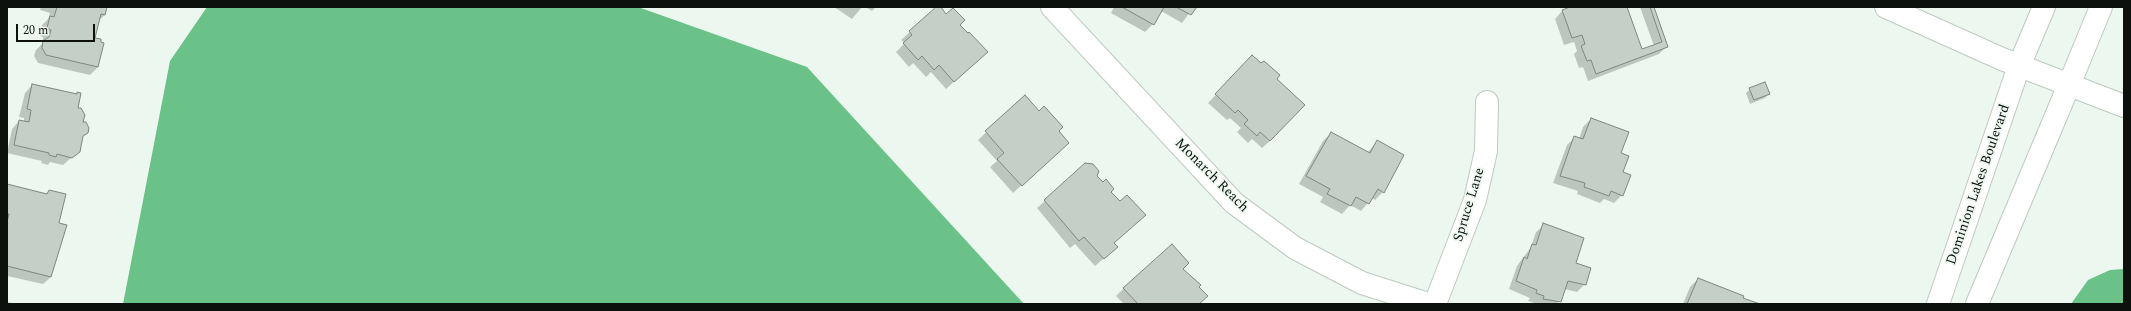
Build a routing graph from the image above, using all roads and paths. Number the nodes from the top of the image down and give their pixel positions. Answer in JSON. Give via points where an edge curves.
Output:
{"nodes":[{"id":1,"x":1052,"y":7,"type":"edge"},
{"id":2,"x":1886,"y":7,"type":"edge"},
{"id":3,"x":2044,"y":7,"type":"edge"},
{"id":4,"x":2101,"y":7,"type":"edge"},
{"id":5,"x":2019,"y":66,"type":"junction"},
{"id":6,"x":2069,"y":85,"type":"junction"},
{"id":7,"x":1488,"y":102,"type":"dead end"},
{"id":8,"x":2124,"y":106,"type":"edge"},
{"id":9,"x":1428,"y":304,"type":"edge"},
{"id":10,"x":1435,"y":304,"type":"edge"},
{"id":11,"x":1938,"y":304,"type":"edge"},
{"id":12,"x":1977,"y":304,"type":"edge"}],
"edges":[{"from":1,"to":9,"type":"main road","name":"Monarch Reach","via":[[1234,203],[1295,248],[1362,283]]},
{"from":2,"to":5,"type":"main road"},
{"from":3,"to":5,"type":"main road","name":"Dominion Lakes Boulevard"},
{"from":4,"to":6,"type":"main road"},
{"from":5,"to":6,"type":"main road"},
{"from":5,"to":11,"type":"main road","name":"Dominion Lakes Boulevard"},
{"from":6,"to":8,"type":"main road"},
{"from":6,"to":12,"type":"main road"},
{"from":7,"to":10,"type":"main road","name":"Spruce Lane","via":[[1486,151],[1474,200]]}]}
